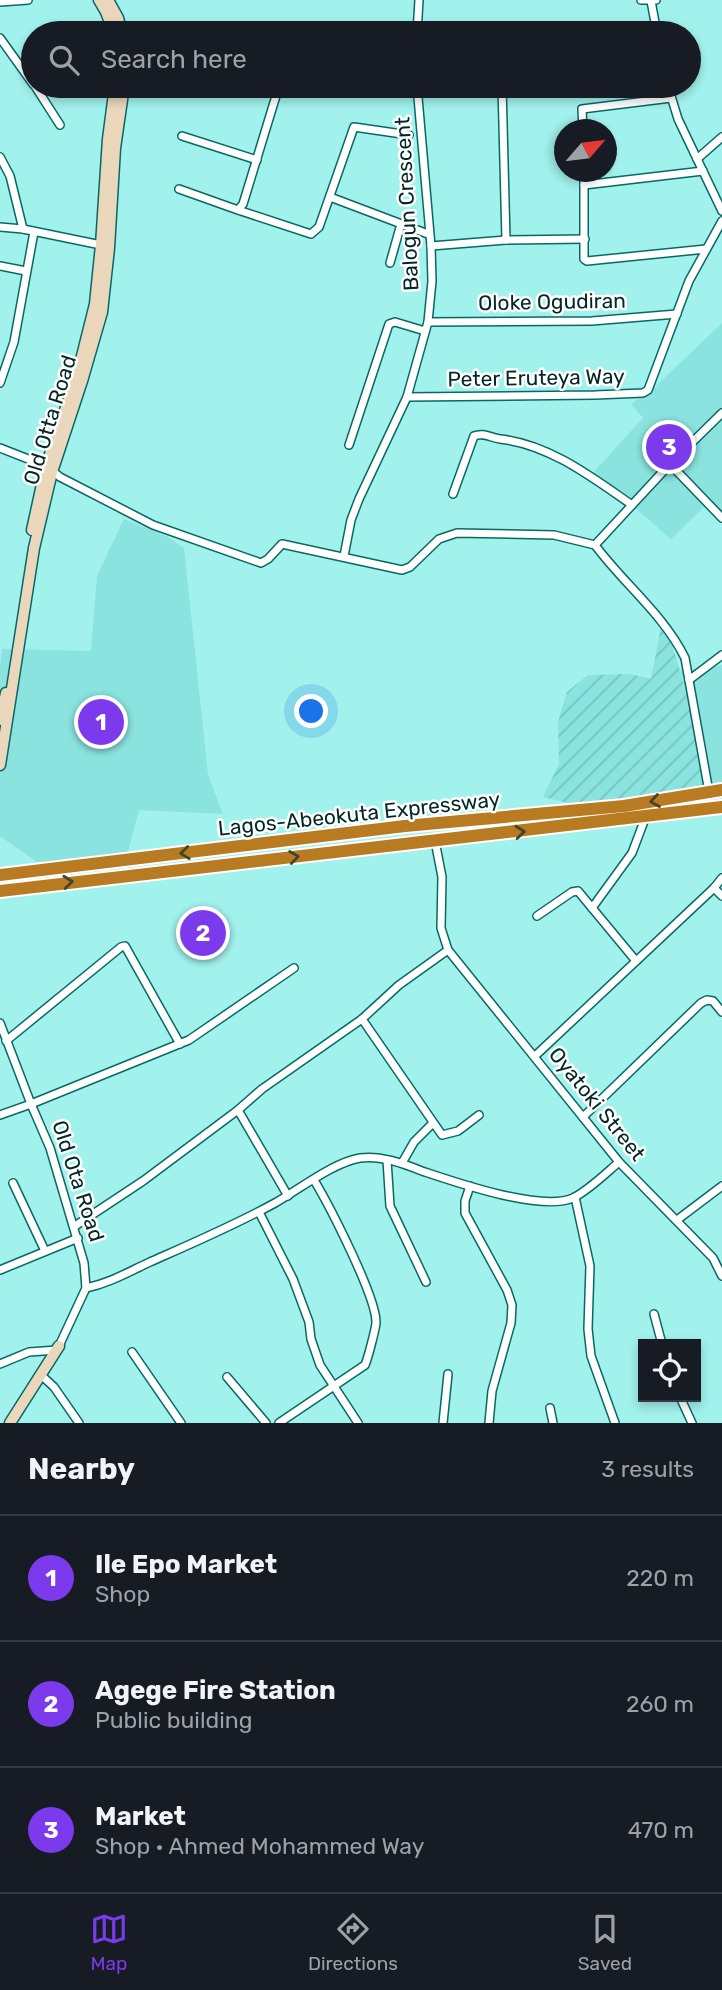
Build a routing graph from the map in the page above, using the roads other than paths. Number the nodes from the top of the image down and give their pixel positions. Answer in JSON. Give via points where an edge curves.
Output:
{"nodes":[{"id":1,"x":28,"y":0,"type":"edge"},
{"id":2,"x":99,"y":0,"type":"edge"},
{"id":3,"x":108,"y":0,"type":"edge"},
{"id":4,"x":419,"y":0,"type":"edge"},
{"id":5,"x":641,"y":0,"type":"edge"},
{"id":6,"x":653,"y":0,"type":"edge"},
{"id":7,"x":0,"y":2,"type":"edge"},
{"id":8,"x":109,"y":21,"type":"edge"},
{"id":9,"x":119,"y":21,"type":"edge"},
{"id":10,"x":418,"y":21,"type":"edge"},
{"id":11,"x":656,"y":21,"type":"edge"},
{"id":12,"x":0,"y":38,"type":"edge"},
{"id":13,"x":21,"y":67,"type":"edge"},
{"id":14,"x":42,"y":98,"type":"edge"},
{"id":15,"x":113,"y":98,"type":"edge"},
{"id":16,"x":122,"y":98,"type":"edge"},
{"id":17,"x":275,"y":98,"type":"edge"},
{"id":18,"x":418,"y":98,"type":"edge"},
{"id":19,"x":502,"y":98,"type":"edge"},
{"id":20,"x":671,"y":98,"type":"joint"},
{"id":21,"x":582,"y":119,"type":"edge"},
{"id":22,"x":60,"y":125,"type":"dead end"},
{"id":23,"x":409,"y":135,"type":"dead end"},
{"id":24,"x":182,"y":136,"type":"dead end"},
{"id":25,"x":722,"y":137,"type":"edge"},
{"id":26,"x":0,"y":157,"type":"edge"},
{"id":27,"x":696,"y":159,"type":"junction"},
{"id":28,"x":257,"y":160,"type":"junction"},
{"id":29,"x":703,"y":172,"type":"junction"},
{"id":30,"x":584,"y":185,"type":"joint"},
{"id":31,"x":179,"y":189,"type":"dead end"},
{"id":32,"x":330,"y":197,"type":"junction"},
{"id":33,"x":239,"y":210,"type":"junction"},
{"id":34,"x":722,"y":211,"type":"edge"},
{"id":35,"x":722,"y":221,"type":"edge"},
{"id":36,"x":401,"y":224,"type":"junction"},
{"id":37,"x":0,"y":227,"type":"edge"},
{"id":38,"x":23,"y":229,"type":"junction"},
{"id":39,"x":34,"y":232,"type":"junction"},
{"id":40,"x":428,"y":234,"type":"junction"},
{"id":41,"x":585,"y":239,"type":"junction"},
{"id":42,"x":506,"y":240,"type":"junction"},
{"id":43,"x":102,"y":245,"type":"junction"},
{"id":44,"x":431,"y":246,"type":"junction"},
{"id":45,"x":706,"y":249,"type":"junction"},
{"id":46,"x":390,"y":263,"type":"dead end"},
{"id":47,"x":0,"y":266,"type":"edge"},
{"id":48,"x":26,"y":271,"type":"junction"},
{"id":49,"x":677,"y":314,"type":"junction"},
{"id":50,"x":428,"y":322,"type":"junction"},
{"id":51,"x":425,"y":331,"type":"junction"},
{"id":52,"x":0,"y":383,"type":"edge"},
{"id":53,"x":407,"y":397,"type":"junction"},
{"id":54,"x":722,"y":413,"type":"edge"},
{"id":55,"x":349,"y":444,"type":"dead end"},
{"id":56,"x":0,"y":448,"type":"edge"},
{"id":57,"x":670,"y":464,"type":"junction"},
{"id":58,"x":49,"y":469,"type":"junction"},
{"id":59,"x":453,"y":494,"type":"dead end"},
{"id":60,"x":632,"y":505,"type":"junction"},
{"id":61,"x":722,"y":518,"type":"edge"},
{"id":62,"x":595,"y":545,"type":"junction"},
{"id":63,"x":344,"y":556,"type":"junction"},
{"id":64,"x":722,"y":655,"type":"edge"},
{"id":65,"x":689,"y":680,"type":"junction"},
{"id":66,"x":0,"y":720,"type":"edge"},
{"id":67,"x":0,"y":765,"type":"edge"},
{"id":68,"x":716,"y":791,"type":"edge"},
{"id":69,"x":722,"y":807,"type":"edge"},
{"id":70,"x":646,"y":815,"type":"junction"},
{"id":71,"x":435,"y":841,"type":"junction"},
{"id":72,"x":0,"y":875,"type":"edge"},
{"id":73,"x":722,"y":878,"type":"edge"},
{"id":74,"x":715,"y":888,"type":"junction"},
{"id":75,"x":0,"y":891,"type":"edge"},
{"id":76,"x":722,"y":895,"type":"edge"},
{"id":77,"x":592,"y":908,"type":"junction"},
{"id":78,"x":537,"y":916,"type":"dead end"},
{"id":79,"x":448,"y":950,"type":"junction"},
{"id":80,"x":636,"y":961,"type":"junction"},
{"id":81,"x":294,"y":968,"type":"dead end"},
{"id":82,"x":722,"y":1012,"type":"edge"},
{"id":83,"x":362,"y":1019,"type":"junction"},
{"id":84,"x":0,"y":1023,"type":"edge"},
{"id":85,"x":6,"y":1041,"type":"junction"},
{"id":86,"x":180,"y":1044,"type":"junction"},
{"id":87,"x":535,"y":1056,"type":"junction"},
{"id":88,"x":31,"y":1104,"type":"junction"},
{"id":89,"x":238,"y":1110,"type":"junction"},
{"id":90,"x":0,"y":1115,"type":"edge"},
{"id":91,"x":479,"y":1115,"type":"dead end"},
{"id":92,"x":583,"y":1117,"type":"junction"},
{"id":93,"x":433,"y":1123,"type":"junction"},
{"id":94,"x":387,"y":1160,"type":"junction"},
{"id":95,"x":402,"y":1163,"type":"junction"},
{"id":96,"x":619,"y":1163,"type":"junction"},
{"id":97,"x":314,"y":1180,"type":"junction"},
{"id":98,"x":13,"y":1183,"type":"dead end"},
{"id":99,"x":470,"y":1186,"type":"junction"},
{"id":100,"x":722,"y":1186,"type":"edge"},
{"id":101,"x":288,"y":1196,"type":"junction"},
{"id":102,"x":575,"y":1196,"type":"junction"},
{"id":103,"x":259,"y":1212,"type":"junction"},
{"id":104,"x":677,"y":1220,"type":"junction"},
{"id":105,"x":75,"y":1226,"type":"junction"},
{"id":106,"x":78,"y":1238,"type":"junction"},
{"id":107,"x":45,"y":1251,"type":"junction"},
{"id":108,"x":722,"y":1255,"type":"edge"},
{"id":109,"x":714,"y":1260,"type":"junction"},
{"id":110,"x":0,"y":1270,"type":"edge"},
{"id":111,"x":721,"y":1273,"type":"edge"},
{"id":112,"x":426,"y":1282,"type":"dead end"},
{"id":113,"x":86,"y":1288,"type":"junction"},
{"id":114,"x":654,"y":1314,"type":"dead end"},
{"id":115,"x":661,"y":1339,"type":"edge"},
{"id":116,"x":58,"y":1348,"type":"junction"},
{"id":117,"x":132,"y":1352,"type":"dead end"},
{"id":118,"x":0,"y":1364,"type":"edge"},
{"id":119,"x":448,"y":1374,"type":"dead end"},
{"id":120,"x":41,"y":1375,"type":"junction"},
{"id":121,"x":227,"y":1377,"type":"dead end"},
{"id":122,"x":333,"y":1385,"type":"junction"},
{"id":123,"x":682,"y":1402,"type":"edge"},
{"id":124,"x":550,"y":1408,"type":"dead end"},
{"id":125,"x":10,"y":1423,"type":"edge"},
{"id":126,"x":79,"y":1423,"type":"edge"},
{"id":127,"x":181,"y":1423,"type":"edge"},
{"id":128,"x":266,"y":1423,"type":"edge"},
{"id":129,"x":279,"y":1423,"type":"edge"},
{"id":130,"x":359,"y":1423,"type":"edge"},
{"id":131,"x":443,"y":1423,"type":"edge"},
{"id":132,"x":489,"y":1423,"type":"edge"},
{"id":133,"x":553,"y":1423,"type":"edge"},
{"id":134,"x":615,"y":1423,"type":"edge"},
{"id":135,"x":692,"y":1423,"type":"edge"}],
"edges":[{"from":1,"to":7,"type":"street"},
{"from":2,"to":8,"type":"main road"},
{"from":3,"to":9,"type":"main road"},
{"from":4,"to":10,"type":"street"},
{"from":5,"to":6,"type":"street"},
{"from":6,"to":11,"type":"street"},
{"from":12,"to":13,"type":"street"},
{"from":14,"to":22,"type":"street"},
{"from":15,"to":43,"type":"main road","name":"Old Otta Road"},
{"from":16,"to":58,"type":"main road","name":"Old Otta Road","via":[[103,303],[82,381]]},
{"from":17,"to":28,"type":"street"},
{"from":18,"to":40,"type":"street","name":"Balogun Crescent"},
{"from":19,"to":42,"type":"street"},
{"from":20,"to":21,"type":"street","via":[[582,109]]},
{"from":20,"to":27,"type":"street"},
{"from":23,"to":32,"type":"street","via":[[354,127]]},
{"from":24,"to":28,"type":"street"},
{"from":25,"to":27,"type":"street"},
{"from":26,"to":38,"type":"street","via":[[10,176]]},
{"from":27,"to":29,"type":"street"},
{"from":28,"to":33,"type":"street"},
{"from":29,"to":30,"type":"street"},
{"from":29,"to":34,"type":"street"},
{"from":30,"to":41,"type":"street"},
{"from":31,"to":33,"type":"street"},
{"from":32,"to":33,"type":"street","via":[[319,227],[311,234]]},
{"from":32,"to":36,"type":"street"},
{"from":35,"to":45,"type":"street","name":"Peter Eruteya Way"},
{"from":36,"to":40,"type":"street"},
{"from":36,"to":46,"type":"street"},
{"from":37,"to":38,"type":"street"},
{"from":38,"to":39,"type":"street"},
{"from":39,"to":43,"type":"street"},
{"from":39,"to":48,"type":"street"},
{"from":40,"to":44,"type":"street","name":"Balogun Crescent"},
{"from":41,"to":42,"type":"street"},
{"from":41,"to":45,"type":"street","via":[[584,259],[591,262]]},
{"from":42,"to":44,"type":"street"},
{"from":43,"to":58,"type":"main road","name":"Old Otta Road","via":[[91,324]]},
{"from":44,"to":50,"type":"street","name":"Balogun Crescent"},
{"from":45,"to":49,"type":"street","name":"Peter Eruteya Way"},
{"from":47,"to":48,"type":"street"},
{"from":48,"to":52,"type":"street"},
{"from":49,"to":50,"type":"street","name":"Oloke Ogudiran","via":[[592,321]]},
{"from":49,"to":53,"type":"street","name":"Peter Eruteya Way","via":[[648,390],[638,395]]},
{"from":50,"to":51,"type":"street","name":"Balogun Crescent"},
{"from":51,"to":53,"type":"street","name":"Balogun Crescent"},
{"from":51,"to":55,"type":"street","via":[[389,324]]},
{"from":53,"to":63,"type":"street","name":"Balogun Crescent","via":[[359,499]]},
{"from":54,"to":57,"type":"street"},
{"from":56,"to":58,"type":"street"},
{"from":57,"to":60,"type":"street"},
{"from":57,"to":61,"type":"street"},
{"from":58,"to":63,"type":"street","via":[[153,525],[261,562],[282,544]]},
{"from":58,"to":66,"type":"main road","via":[[28,546]]},
{"from":58,"to":67,"type":"main road","name":"Old Otta Road"},
{"from":59,"to":60,"type":"street","via":[[474,436],[487,435],[556,457]]},
{"from":60,"to":62,"type":"street"},
{"from":62,"to":63,"type":"street","via":[[554,535],[457,533],[439,539],[402,570]]},
{"from":62,"to":65,"type":"street","via":[[678,645]]},
{"from":64,"to":65,"type":"street"},
{"from":65,"to":68,"type":"street"},
{"from":68,"to":72,"type":"highway","name":"Lagos-Abeokuta Expressway","one_way":true,"via":[[624,806],[405,826]]},
{"from":69,"to":70,"type":"highway","name":"Lagos-Abeokuta Expressway"},
{"from":71,"to":70,"type":"highway","name":"Lagos-Abeokuta Expressway","one_way":true},
{"from":70,"to":77,"type":"street","via":[[632,853]]},
{"from":75,"to":71,"type":"highway","name":"Lagos-Abeokuta Expressway","one_way":true},
{"from":71,"to":79,"type":"street","via":[[442,877],[441,928]]},
{"from":73,"to":74,"type":"street"},
{"from":74,"to":76,"type":"street"},
{"from":74,"to":80,"type":"street"},
{"from":77,"to":78,"type":"street","via":[[576,891]]},
{"from":77,"to":80,"type":"street"},
{"from":79,"to":83,"type":"street"},
{"from":79,"to":87,"type":"street","name":"Oyatoki Street"},
{"from":80,"to":87,"type":"street"},
{"from":81,"to":86,"type":"street"},
{"from":82,"to":92,"type":"street","via":[[707,1000]]},
{"from":83,"to":89,"type":"street"},
{"from":83,"to":93,"type":"street"},
{"from":84,"to":85,"type":"street","name":"Old Ota Road"},
{"from":85,"to":86,"type":"street","via":[[125,946]]},
{"from":85,"to":88,"type":"street","name":"Old Ota Road"},
{"from":86,"to":88,"type":"street"},
{"from":87,"to":92,"type":"street","name":"Oyatoki Street"},
{"from":88,"to":90,"type":"street"},
{"from":88,"to":105,"type":"street","name":"Old Ota Road"},
{"from":89,"to":101,"type":"street"},
{"from":89,"to":105,"type":"street"},
{"from":91,"to":93,"type":"street","via":[[458,1131],[442,1135]]},
{"from":92,"to":96,"type":"street","name":"Oyatoki Street"},
{"from":93,"to":95,"type":"street"},
{"from":94,"to":95,"type":"street"},
{"from":94,"to":97,"type":"street","via":[[347,1162]]},
{"from":94,"to":112,"type":"street","via":[[390,1206]]},
{"from":95,"to":99,"type":"street"},
{"from":96,"to":102,"type":"street"},
{"from":96,"to":104,"type":"street","name":"Oyatoki Street"},
{"from":97,"to":101,"type":"street"},
{"from":97,"to":122,"type":"street","via":[[337,1222],[375,1319],[365,1365]]},
{"from":98,"to":107,"type":"street"},
{"from":99,"to":102,"type":"street","via":[[526,1199],[562,1201]]},
{"from":99,"to":132,"type":"street","via":[[465,1213],[507,1290],[512,1311]]},
{"from":100,"to":104,"type":"street"},
{"from":101,"to":103,"type":"street"},
{"from":102,"to":134,"type":"street","via":[[591,1282],[591,1356]]},
{"from":103,"to":113,"type":"street","via":[[110,1282]]},
{"from":103,"to":122,"type":"street","via":[[293,1279],[320,1365]]},
{"from":104,"to":109,"type":"street","name":"Oyatoki Street"},
{"from":105,"to":106,"type":"street","name":"Old Ota Road"},
{"from":106,"to":107,"type":"street"},
{"from":106,"to":113,"type":"street","name":"Old Ota Road"},
{"from":107,"to":110,"type":"street"},
{"from":108,"to":109,"type":"street"},
{"from":109,"to":111,"type":"street","name":"Oyatoki Street"},
{"from":113,"to":116,"type":"street"},
{"from":114,"to":115,"type":"street"},
{"from":116,"to":118,"type":"street","via":[[29,1352]]},
{"from":116,"to":120,"type":"main road"},
{"from":117,"to":127,"type":"street"},
{"from":119,"to":131,"type":"street"},
{"from":120,"to":125,"type":"main road"},
{"from":120,"to":126,"type":"street"},
{"from":121,"to":128,"type":"street"},
{"from":122,"to":129,"type":"street"},
{"from":122,"to":130,"type":"street"},
{"from":123,"to":135,"type":"street"},
{"from":124,"to":133,"type":"street"}]}
